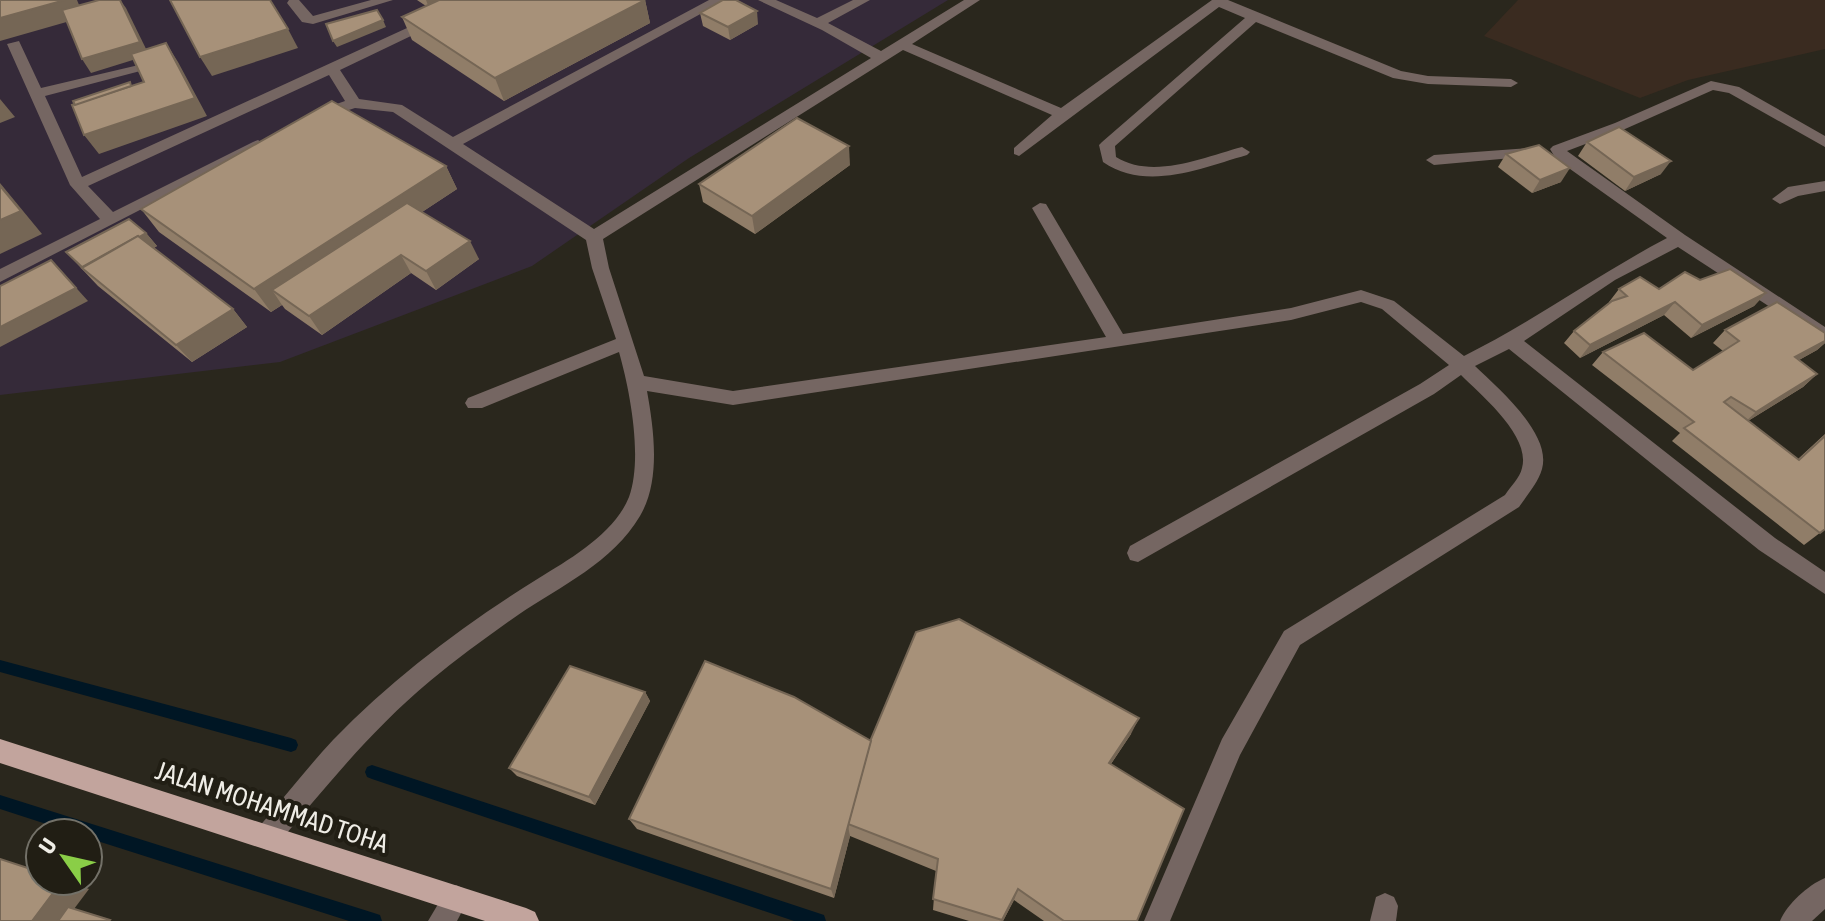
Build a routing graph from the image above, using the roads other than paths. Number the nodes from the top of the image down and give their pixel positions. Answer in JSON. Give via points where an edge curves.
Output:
{"nodes":[{"id":1,"x":386,"y":0,"type":"edge"},
{"id":2,"x":479,"y":0,"type":"edge"},
{"id":3,"x":765,"y":0,"type":"edge"},
{"id":4,"x":863,"y":0,"type":"edge"},
{"id":5,"x":973,"y":0,"type":"edge"},
{"id":6,"x":1219,"y":1,"type":"edge"},
{"id":7,"x":707,"y":2,"type":"edge"},
{"id":8,"x":294,"y":3,"type":"dead end"},
{"id":9,"x":1254,"y":17,"type":"junction"},
{"id":10,"x":817,"y":23,"type":"junction"},
{"id":11,"x":14,"y":44,"type":"dead end"},
{"id":12,"x":903,"y":45,"type":"junction"},
{"id":13,"x":882,"y":58,"type":"junction"},
{"id":14,"x":160,"y":64,"type":"edge"},
{"id":15,"x":332,"y":69,"type":"junction"},
{"id":16,"x":1511,"y":83,"type":"dead end"},
{"id":17,"x":35,"y":94,"type":"junction"},
{"id":18,"x":354,"y":103,"type":"junction"},
{"id":19,"x":1062,"y":114,"type":"junction"},
{"id":20,"x":297,"y":125,"type":"edge"},
{"id":21,"x":270,"y":139,"type":"edge"},
{"id":22,"x":1825,"y":142,"type":"edge"},
{"id":23,"x":452,"y":144,"type":"junction"},
{"id":24,"x":1558,"y":149,"type":"junction"},
{"id":25,"x":1019,"y":151,"type":"dead end"},
{"id":26,"x":1242,"y":152,"type":"dead end"},
{"id":27,"x":1434,"y":160,"type":"dead end"},
{"id":28,"x":78,"y":185,"type":"junction"},
{"id":29,"x":1825,"y":186,"type":"edge"},
{"id":30,"x":1780,"y":199,"type":"dead end"},
{"id":31,"x":1040,"y":208,"type":"dead end"},
{"id":32,"x":111,"y":220,"type":"junction"},
{"id":33,"x":594,"y":237,"type":"junction"},
{"id":34,"x":1679,"y":239,"type":"junction"},
{"id":35,"x":0,"y":276,"type":"edge"},
{"id":36,"x":1825,"y":336,"type":"edge"},
{"id":37,"x":1511,"y":341,"type":"junction"},
{"id":38,"x":626,"y":342,"type":"junction"},
{"id":39,"x":1118,"y":342,"type":"junction"},
{"id":40,"x":1462,"y":365,"type":"junction"},
{"id":41,"x":638,"y":382,"type":"junction"},
{"id":42,"x":475,"y":403,"type":"dead end"},
{"id":43,"x":1138,"y":553,"type":"dead end"},
{"id":44,"x":1825,"y":584,"type":"edge"},
{"id":45,"x":0,"y":751,"type":"edge"},
{"id":46,"x":267,"y":837,"type":"junction"},
{"id":47,"x":1825,"y":891,"type":"edge"},
{"id":48,"x":456,"y":898,"type":"junction"},
{"id":49,"x":441,"y":921,"type":"edge"},
{"id":50,"x":526,"y":921,"type":"edge"},
{"id":51,"x":1157,"y":921,"type":"edge"},
{"id":52,"x":1793,"y":921,"type":"edge"}],
"edges":[{"from":1,"to":8,"type":"street","via":[[313,20]]},
{"from":2,"to":15,"type":"street"},
{"from":3,"to":10,"type":"street"},
{"from":4,"to":10,"type":"street"},
{"from":5,"to":12,"type":"street"},
{"from":6,"to":9,"type":"street"},
{"from":6,"to":19,"type":"street"},
{"from":7,"to":23,"type":"street"},
{"from":9,"to":16,"type":"street","via":[[1398,75]]},
{"from":9,"to":26,"type":"street","via":[[1107,145],[1109,159],[1133,172],[1172,170]]},
{"from":10,"to":13,"type":"street"},
{"from":11,"to":17,"type":"street"},
{"from":12,"to":13,"type":"street"},
{"from":12,"to":19,"type":"street"},
{"from":13,"to":33,"type":"street"},
{"from":14,"to":17,"type":"street"},
{"from":15,"to":18,"type":"street"},
{"from":15,"to":28,"type":"street"},
{"from":17,"to":28,"type":"street"},
{"from":18,"to":20,"type":"street"},
{"from":18,"to":23,"type":"street","via":[[397,108]]},
{"from":19,"to":25,"type":"street"},
{"from":21,"to":32,"type":"street"},
{"from":22,"to":24,"type":"street","via":[[1734,90],[1711,85]]},
{"from":23,"to":33,"type":"street"},
{"from":24,"to":27,"type":"street"},
{"from":24,"to":34,"type":"street"},
{"from":28,"to":32,"type":"street"},
{"from":29,"to":30,"type":"street"},
{"from":31,"to":39,"type":"street"},
{"from":32,"to":35,"type":"street"},
{"from":33,"to":38,"type":"street","via":[[598,266]]},
{"from":34,"to":36,"type":"street"},
{"from":34,"to":37,"type":"street","via":[[1609,276]]},
{"from":37,"to":40,"type":"street"},
{"from":37,"to":44,"type":"street"},
{"from":38,"to":41,"type":"street"},
{"from":38,"to":42,"type":"street"},
{"from":39,"to":40,"type":"street","via":[[1291,314],[1361,296],[1388,305]]},
{"from":39,"to":41,"type":"street","via":[[733,398]]},
{"from":40,"to":43,"type":"street"},
{"from":40,"to":51,"type":"street","via":[[1518,423],[1534,467],[1512,501],[1292,638],[1231,747]]},
{"from":41,"to":46,"type":"street","via":[[642,489],[622,525],[596,553],[517,602],[425,670],[342,748]]},
{"from":45,"to":46,"type":"main road","name":"JALAN MOHAMMAD TOHA"},
{"from":46,"to":48,"type":"main road","name":"JALAN MOHAMMAD TOHA"},
{"from":47,"to":52,"type":"street"},
{"from":48,"to":49,"type":"street"},
{"from":48,"to":50,"type":"main road","name":"JALAN MOHAMMAD TOHA"}]}
